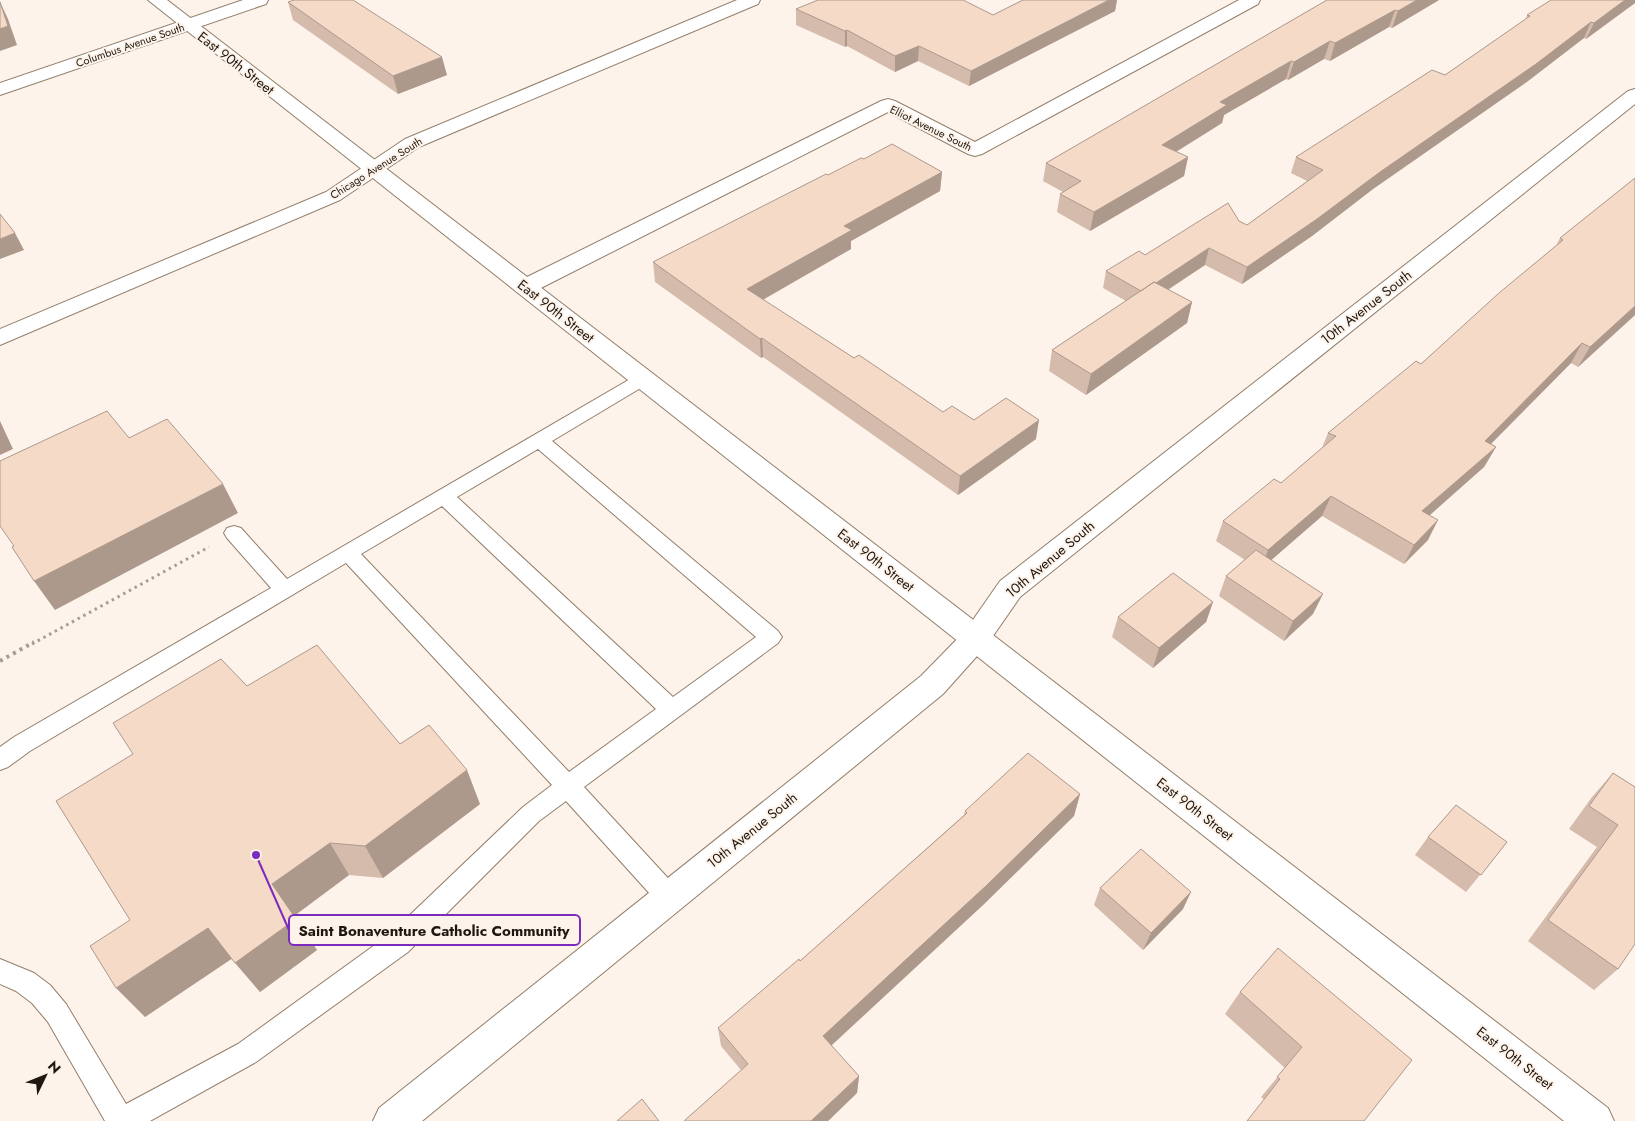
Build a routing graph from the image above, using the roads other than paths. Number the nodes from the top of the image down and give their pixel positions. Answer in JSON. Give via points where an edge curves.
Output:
{"nodes":[{"id":1,"x":156,"y":0,"type":"edge"},
{"id":2,"x":260,"y":0,"type":"edge"},
{"id":3,"x":752,"y":0,"type":"edge"},
{"id":4,"x":1252,"y":0,"type":"edge"},
{"id":5,"x":188,"y":25,"type":"junction"},
{"id":6,"x":0,"y":89,"type":"edge"},
{"id":7,"x":1635,"y":94,"type":"edge"},
{"id":8,"x":372,"y":170,"type":"junction"},
{"id":9,"x":525,"y":287,"type":"junction"},
{"id":10,"x":0,"y":338,"type":"edge"},
{"id":11,"x":643,"y":379,"type":"junction"},
{"id":12,"x":539,"y":440,"type":"junction"},
{"id":13,"x":444,"y":496,"type":"junction"},
{"id":14,"x":234,"y":533,"type":"road end"},
{"id":15,"x":348,"y":552,"type":"junction"},
{"id":16,"x":285,"y":590,"type":"junction"},
{"id":17,"x":976,"y":638,"type":"junction"},
{"id":18,"x":672,"y":710,"type":"junction"},
{"id":19,"x":0,"y":760,"type":"edge"},
{"id":20,"x":568,"y":786,"type":"junction"},
{"id":21,"x":669,"y":897,"type":"junction"},
{"id":22,"x":0,"y":971,"type":"edge"},
{"id":23,"x":121,"y":1121,"type":"edge"},
{"id":24,"x":392,"y":1121,"type":"edge"},
{"id":25,"x":1595,"y":1121,"type":"edge"}],
"edges":[{"from":1,"to":5,"type":"street","name":"East 90th Street"},
{"from":2,"to":5,"type":"street","name":"Columbus Avenue South"},
{"from":3,"to":8,"type":"street","name":"Chicago Avenue South","via":[[412,143]]},
{"from":4,"to":9,"type":"street","name":"Elliot Avenue South","via":[[975,150],[888,105]]},
{"from":5,"to":6,"type":"street","name":"Columbus Avenue South"},
{"from":5,"to":8,"type":"street","name":"East 90th Street"},
{"from":7,"to":17,"type":"street","name":"10th Avenue South","via":[[1010,589]]},
{"from":8,"to":9,"type":"street","name":"East 90th Street"},
{"from":8,"to":10,"type":"street","name":"Chicago Avenue South","via":[[333,196]]},
{"from":9,"to":11,"type":"street","name":"East 90th Street"},
{"from":11,"to":12,"type":"lane"},
{"from":11,"to":17,"type":"street","name":"East 90th Street"},
{"from":12,"to":13,"type":"lane"},
{"from":12,"to":18,"type":"lane","via":[[770,637]]},
{"from":13,"to":15,"type":"lane"},
{"from":13,"to":18,"type":"lane"},
{"from":14,"to":16,"type":"lane"},
{"from":15,"to":16,"type":"lane"},
{"from":15,"to":20,"type":"lane"},
{"from":16,"to":19,"type":"lane"},
{"from":17,"to":21,"type":"street","name":"10th Avenue South","via":[[932,684]]},
{"from":17,"to":25,"type":"street","name":"East 90th Street"},
{"from":18,"to":20,"type":"lane"},
{"from":20,"to":21,"type":"lane"},
{"from":20,"to":23,"type":"lane","via":[[530,814],[399,943],[247,1053]]},
{"from":21,"to":24,"type":"street","name":"10th Avenue South"},
{"from":22,"to":23,"type":"lane","via":[[41,994],[57,1013]]}]}
